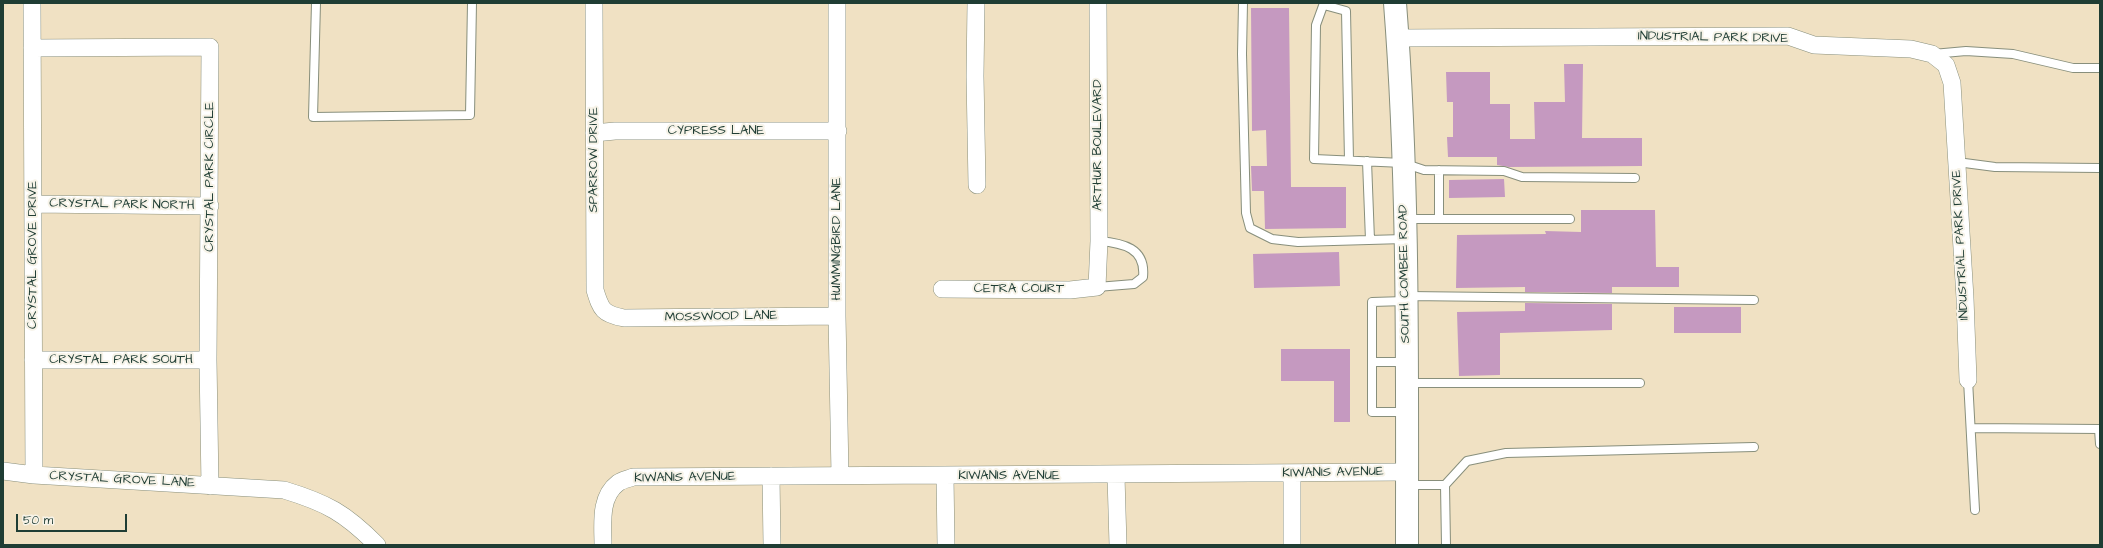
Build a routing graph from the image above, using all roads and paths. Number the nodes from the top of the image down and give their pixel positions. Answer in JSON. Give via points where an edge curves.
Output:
{"nodes":[{"id":1,"x":32,"y":3,"type":"edge"},
{"id":2,"x":316,"y":3,"type":"edge"},
{"id":3,"x":472,"y":3,"type":"edge"},
{"id":4,"x":594,"y":3,"type":"edge"},
{"id":5,"x":838,"y":3,"type":"edge"},
{"id":6,"x":976,"y":3,"type":"edge"},
{"id":7,"x":1098,"y":3,"type":"edge"},
{"id":8,"x":1243,"y":3,"type":"edge"},
{"id":9,"x":1395,"y":3,"type":"edge"},
{"id":10,"x":1324,"y":4,"type":"edge"},
{"id":11,"x":1398,"y":38,"type":"junction"},
{"id":12,"x":32,"y":48,"type":"junction"},
{"id":13,"x":1932,"y":54,"type":"junction"},
{"id":14,"x":2100,"y":68,"type":"edge"},
{"id":15,"x":838,"y":131,"type":"junction"},
{"id":16,"x":594,"y":134,"type":"junction"},
{"id":17,"x":1349,"y":160,"type":"junction"},
{"id":18,"x":1367,"y":162,"type":"junction"},
{"id":19,"x":1957,"y":162,"type":"junction"},
{"id":20,"x":1403,"y":163,"type":"junction"},
{"id":21,"x":2100,"y":168,"type":"edge"},
{"id":22,"x":1439,"y":170,"type":"junction"},
{"id":23,"x":1635,"y":178,"type":"dead end"},
{"id":24,"x":977,"y":185,"type":"dead end"},
{"id":25,"x":33,"y":204,"type":"junction"},
{"id":26,"x":210,"y":206,"type":"junction"},
{"id":27,"x":1439,"y":219,"type":"junction"},
{"id":28,"x":1570,"y":219,"type":"dead end"},
{"id":29,"x":1405,"y":229,"type":"junction"},
{"id":30,"x":1370,"y":240,"type":"junction"},
{"id":31,"x":1098,"y":241,"type":"junction"},
{"id":32,"x":1096,"y":287,"type":"junction"},
{"id":33,"x":942,"y":289,"type":"dead end"},
{"id":34,"x":1407,"y":299,"type":"junction"},
{"id":35,"x":1754,"y":300,"type":"dead end"},
{"id":36,"x":607,"y":314,"type":"joint"},
{"id":37,"x":837,"y":316,"type":"junction"},
{"id":38,"x":33,"y":360,"type":"junction"},
{"id":39,"x":208,"y":360,"type":"junction"},
{"id":40,"x":1372,"y":362,"type":"junction"},
{"id":41,"x":1407,"y":362,"type":"junction"},
{"id":42,"x":1968,"y":380,"type":"joint"},
{"id":43,"x":1407,"y":383,"type":"junction"},
{"id":44,"x":1640,"y":383,"type":"dead end"},
{"id":45,"x":1406,"y":412,"type":"junction"},
{"id":46,"x":1971,"y":428,"type":"junction"},
{"id":47,"x":2100,"y":429,"type":"edge"},
{"id":48,"x":2100,"y":444,"type":"edge"},
{"id":49,"x":1754,"y":447,"type":"dead end"},
{"id":50,"x":3,"y":471,"type":"edge"},
{"id":51,"x":1292,"y":473,"type":"junction"},
{"id":52,"x":34,"y":475,"type":"junction"},
{"id":53,"x":840,"y":475,"type":"junction"},
{"id":54,"x":771,"y":476,"type":"junction"},
{"id":55,"x":945,"y":476,"type":"junction"},
{"id":56,"x":1116,"y":476,"type":"junction"},
{"id":57,"x":1406,"y":479,"type":"junction"},
{"id":58,"x":1446,"y":485,"type":"junction"},
{"id":59,"x":210,"y":486,"type":"junction"},
{"id":60,"x":1974,"y":510,"type":"dead end"},
{"id":61,"x":377,"y":545,"type":"edge"},
{"id":62,"x":603,"y":545,"type":"edge"},
{"id":63,"x":772,"y":545,"type":"edge"},
{"id":64,"x":946,"y":545,"type":"edge"},
{"id":65,"x":1118,"y":545,"type":"edge"},
{"id":66,"x":1292,"y":545,"type":"edge"},
{"id":67,"x":1407,"y":545,"type":"edge"},
{"id":68,"x":1446,"y":545,"type":"edge"}],
"edges":[{"from":1,"to":12,"type":"street","name":"CRYSTAL GROVE DRIVE"},
{"from":2,"to":3,"type":"lane","via":[[313,118],[470,114]]},
{"from":4,"to":16,"type":"street","name":"SPARROW DRIVE"},
{"from":5,"to":15,"type":"street","name":"HUMMINGBIRD LANE"},
{"from":6,"to":24,"type":"street"},
{"from":7,"to":31,"type":"street","name":"ARTHUR BOULEVARD"},
{"from":8,"to":30,"type":"lane","via":[[1246,213],[1250,228],[1272,239],[1298,242]]},
{"from":9,"to":11,"type":"main road","name":"SOUTH COMBEE ROAD"},
{"from":10,"to":17,"type":"lane","via":[[1346,11]]},
{"from":10,"to":17,"type":"lane","via":[[1316,25],[1314,158]]},
{"from":11,"to":13,"type":"street","name":"INDUSTRIAL PARK DRIVE","via":[[1788,36],[1814,45],[1911,49]]},
{"from":11,"to":20,"type":"main road","name":"SOUTH COMBEE ROAD"},
{"from":12,"to":25,"type":"street","name":"CRYSTAL GROVE DRIVE"},
{"from":12,"to":26,"type":"street","name":"CRYSTAL PARK CIRCLE","via":[[210,47]]},
{"from":13,"to":14,"type":"lane","via":[[1966,51],[2013,54],[2073,68]]},
{"from":13,"to":19,"type":"street","name":"INDUSTRIAL PARK DRIVE","via":[[1946,65],[1952,83]]},
{"from":15,"to":16,"type":"street","name":"CYPRESS LANE","via":[[615,131]]},
{"from":15,"to":37,"type":"street","name":"HUMMINGBIRD LANE"},
{"from":16,"to":36,"type":"street","name":"SPARROW DRIVE","via":[[595,290],[600,306]]},
{"from":17,"to":18,"type":"lane"},
{"from":18,"to":20,"type":"lane"},
{"from":18,"to":30,"type":"lane"},
{"from":19,"to":21,"type":"lane","via":[[1995,167]]},
{"from":19,"to":42,"type":"street","name":"INDUSTRIAL PARK DRIVE"},
{"from":20,"to":22,"type":"lane","via":[[1424,170]]},
{"from":20,"to":29,"type":"main road","name":"SOUTH COMBEE ROAD"},
{"from":22,"to":23,"type":"lane","via":[[1504,171],[1522,177]]},
{"from":22,"to":27,"type":"lane"},
{"from":25,"to":26,"type":"street","name":"CRYSTAL PARK NORTH"},
{"from":25,"to":38,"type":"street","name":"CRYSTAL GROVE DRIVE"},
{"from":26,"to":39,"type":"street","name":"CRYSTAL PARK CIRCLE"},
{"from":27,"to":28,"type":"lane"},
{"from":27,"to":29,"type":"lane"},
{"from":29,"to":30,"type":"lane"},
{"from":29,"to":34,"type":"main road","name":"SOUTH COMBEE ROAD"},
{"from":31,"to":32,"type":"street","name":"ARTHUR BOULEVARD"},
{"from":31,"to":32,"type":"lane","via":[[1120,243],[1128,247],[1144,265],[1143,278],[1134,284]]},
{"from":32,"to":33,"type":"street","name":"CETRA COURT","via":[[1070,290]]},
{"from":34,"to":35,"type":"lane"},
{"from":34,"to":40,"type":"lane","via":[[1372,302]]},
{"from":34,"to":41,"type":"main road","name":"SOUTH COMBEE ROAD"},
{"from":36,"to":37,"type":"street","name":"MOSSWOOD LANE","via":[[624,318]]},
{"from":37,"to":53,"type":"street","name":"HUMMINGBIRD LANE"},
{"from":38,"to":39,"type":"street","name":"CRYSTAL PARK SOUTH"},
{"from":38,"to":52,"type":"street","name":"CRYSTAL GROVE DRIVE"},
{"from":39,"to":59,"type":"street","name":"CRYSTAL PARK CIRCLE"},
{"from":40,"to":41,"type":"lane"},
{"from":40,"to":45,"type":"lane","via":[[1372,412]]},
{"from":41,"to":43,"type":"main road","name":"SOUTH COMBEE ROAD"},
{"from":42,"to":46,"type":"lane"},
{"from":43,"to":44,"type":"lane"},
{"from":43,"to":45,"type":"main road","name":"SOUTH COMBEE ROAD"},
{"from":45,"to":57,"type":"main road","name":"SOUTH COMBEE ROAD"},
{"from":46,"to":47,"type":"lane"},
{"from":46,"to":60,"type":"lane"},
{"from":47,"to":48,"type":"lane"},
{"from":49,"to":58,"type":"lane","via":[[1506,453],[1467,461]]},
{"from":50,"to":52,"type":"street"},
{"from":51,"to":56,"type":"street","name":"KIWANIS AVENUE"},
{"from":51,"to":57,"type":"street","name":"KIWANIS AVENUE"},
{"from":51,"to":66,"type":"street"},
{"from":52,"to":59,"type":"street","name":"CRYSTAL GROVE LANE"},
{"from":53,"to":54,"type":"street","name":"KIWANIS AVENUE"},
{"from":53,"to":55,"type":"street","name":"KIWANIS AVENUE"},
{"from":54,"to":62,"type":"street","name":"KIWANIS AVENUE","via":[[633,477],[618,483],[608,495],[603,508]]},
{"from":54,"to":63,"type":"street"},
{"from":55,"to":56,"type":"street","name":"KIWANIS AVENUE"},
{"from":55,"to":64,"type":"street"},
{"from":56,"to":65,"type":"street"},
{"from":57,"to":58,"type":"lane"},
{"from":57,"to":67,"type":"main road","name":"SOUTH COMBEE ROAD"},
{"from":58,"to":68,"type":"lane"},
{"from":59,"to":61,"type":"street","via":[[284,490],[317,500],[346,516]]}]}
